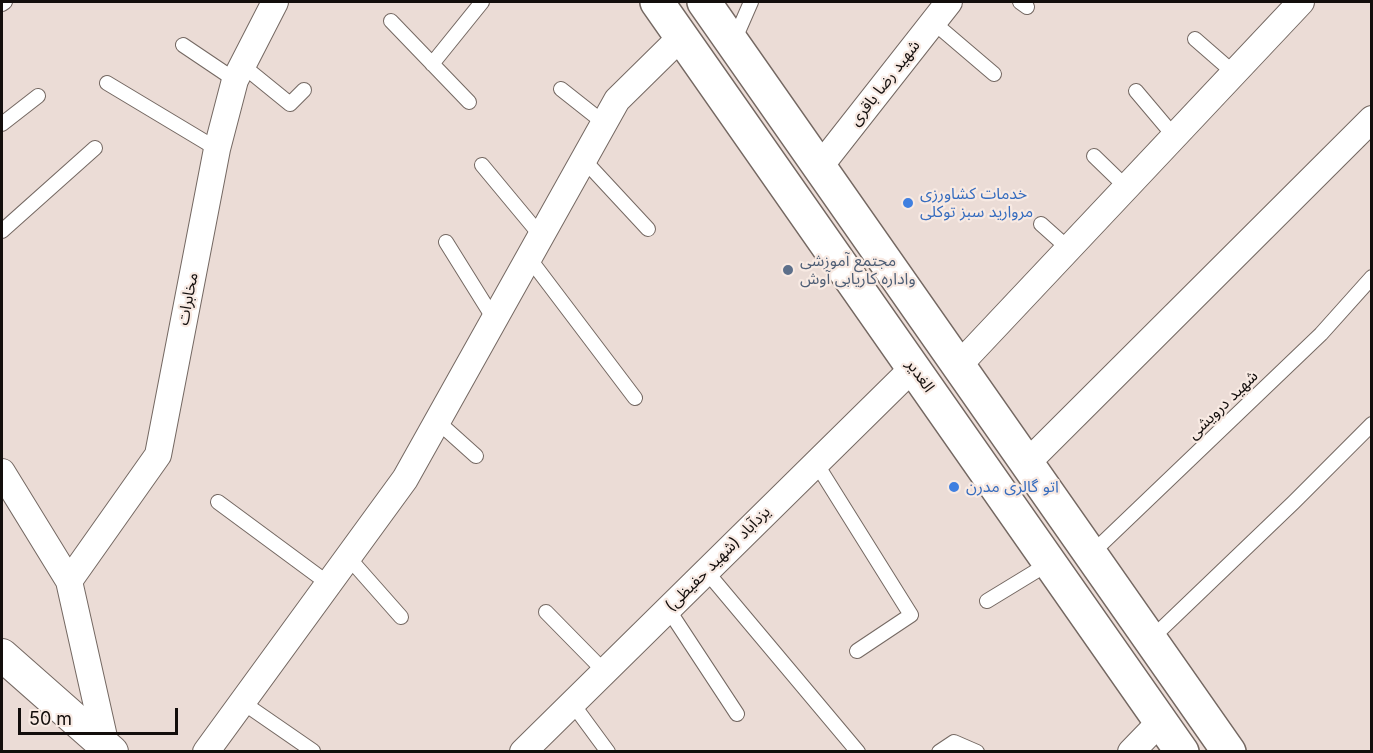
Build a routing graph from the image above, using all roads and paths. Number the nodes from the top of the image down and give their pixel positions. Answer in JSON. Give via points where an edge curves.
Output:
{"nodes":[{"id":1,"x":275,"y":2,"type":"edge"},
{"id":2,"x":482,"y":2,"type":"edge"},
{"id":3,"x":657,"y":2,"type":"edge"},
{"id":4,"x":704,"y":2,"type":"edge"},
{"id":5,"x":751,"y":2,"type":"edge"},
{"id":6,"x":949,"y":2,"type":"edge"},
{"id":7,"x":1301,"y":2,"type":"edge"},
{"id":8,"x":390,"y":21,"type":"dead end"},
{"id":9,"x":933,"y":22,"type":"junction"},
{"id":10,"x":682,"y":36,"type":"junction"},
{"id":11,"x":1195,"y":39,"type":"dead end"},
{"id":12,"x":733,"y":42,"type":"junction"},
{"id":13,"x":183,"y":45,"type":"dead end"},
{"id":14,"x":432,"y":64,"type":"junction"},
{"id":15,"x":238,"y":73,"type":"junction"},
{"id":16,"x":1234,"y":73,"type":"junction"},
{"id":17,"x":994,"y":74,"type":"dead end"},
{"id":18,"x":108,"y":83,"type":"dead end"},
{"id":19,"x":561,"y":89,"type":"dead end"},
{"id":20,"x":304,"y":90,"type":"dead end"},
{"id":21,"x":1136,"y":91,"type":"dead end"},
{"id":22,"x":38,"y":96,"type":"dead end"},
{"id":23,"x":469,"y":102,"type":"dead end"},
{"id":24,"x":1371,"y":119,"type":"edge"},
{"id":25,"x":604,"y":123,"type":"junction"},
{"id":26,"x":2,"y":124,"type":"edge"},
{"id":27,"x":1174,"y":136,"type":"junction"},
{"id":28,"x":95,"y":148,"type":"dead end"},
{"id":29,"x":217,"y":149,"type":"junction"},
{"id":30,"x":1094,"y":156,"type":"dead end"},
{"id":31,"x":583,"y":159,"type":"junction"},
{"id":32,"x":482,"y":165,"type":"dead end"},
{"id":33,"x":820,"y":165,"type":"junction"},
{"id":34,"x":1126,"y":187,"type":"junction"},
{"id":35,"x":1041,"y":224,"type":"dead end"},
{"id":36,"x":648,"y":229,"type":"dead end"},
{"id":37,"x":2,"y":231,"type":"edge"},
{"id":38,"x":446,"y":242,"type":"dead end"},
{"id":39,"x":535,"y":247,"type":"junction"},
{"id":40,"x":1069,"y":249,"type":"junction"},
{"id":41,"x":1371,"y":277,"type":"edge"},
{"id":42,"x":494,"y":319,"type":"junction"},
{"id":43,"x":959,"y":365,"type":"junction"},
{"id":44,"x":914,"y":367,"type":"junction"},
{"id":45,"x":635,"y":398,"type":"dead end"},
{"id":46,"x":437,"y":421,"type":"junction"},
{"id":47,"x":1371,"y":424,"type":"edge"},
{"id":48,"x":476,"y":456,"type":"dead end"},
{"id":49,"x":1028,"y":462,"type":"junction"},
{"id":50,"x":816,"y":463,"type":"junction"},
{"id":51,"x":2,"y":472,"type":"edge"},
{"id":52,"x":218,"y":502,"type":"dead end"},
{"id":53,"x":1092,"y":553,"type":"junction"},
{"id":54,"x":348,"y":557,"type":"junction"},
{"id":55,"x":1051,"y":562,"type":"junction"},
{"id":56,"x":706,"y":571,"type":"junction"},
{"id":57,"x":69,"y":581,"type":"junction"},
{"id":58,"x":329,"y":584,"type":"junction"},
{"id":59,"x":987,"y":601,"type":"dead end"},
{"id":60,"x":668,"y":609,"type":"junction"},
{"id":61,"x":546,"y":612,"type":"dead end"},
{"id":62,"x":401,"y":617,"type":"dead end"},
{"id":63,"x":1152,"y":638,"type":"junction"},
{"id":64,"x":857,"y":651,"type":"dead end"},
{"id":65,"x":2,"y":655,"type":"edge"},
{"id":66,"x":604,"y":671,"type":"junction"},
{"id":67,"x":1183,"y":682,"type":"junction"},
{"id":68,"x":242,"y":702,"type":"junction"},
{"id":69,"x":572,"y":703,"type":"junction"},
{"id":70,"x":1156,"y":712,"type":"junction"},
{"id":71,"x":737,"y":714,"type":"dead end"},
{"id":72,"x":1215,"y":748,"type":"edge"},
{"id":73,"x":109,"y":749,"type":"edge"},
{"id":74,"x":313,"y":751,"type":"edge"},
{"id":75,"x":206,"y":752,"type":"edge"},
{"id":76,"x":523,"y":752,"type":"edge"},
{"id":77,"x":608,"y":752,"type":"edge"},
{"id":78,"x":858,"y":752,"type":"edge"},
{"id":79,"x":939,"y":752,"type":"edge"},
{"id":80,"x":977,"y":752,"type":"edge"},
{"id":81,"x":1131,"y":752,"type":"edge"},
{"id":82,"x":1182,"y":752,"type":"edge"}],
"edges":[{"from":1,"to":15,"type":"street","name":"مخابرات"},
{"from":2,"to":14,"type":"lane"},
{"from":3,"to":10,"type":"main road","name":"الغدیر"},
{"from":4,"to":12,"type":"main road"},
{"from":5,"to":12,"type":"lane"},
{"from":6,"to":9,"type":"street","name":"شهید رضا باقری"},
{"from":7,"to":16,"type":"street"},
{"from":8,"to":14,"type":"lane"},
{"from":9,"to":17,"type":"lane"},
{"from":9,"to":33,"type":"street","name":"شهید رضا باقری"},
{"from":10,"to":25,"type":"street","via":[[616,100]]},
{"from":10,"to":44,"type":"main road","name":"الغدیر"},
{"from":11,"to":16,"type":"lane"},
{"from":12,"to":33,"type":"main road"},
{"from":13,"to":15,"type":"lane"},
{"from":14,"to":23,"type":"lane"},
{"from":15,"to":20,"type":"lane","via":[[290,104]]},
{"from":15,"to":29,"type":"street","name":"مخابرات"},
{"from":16,"to":27,"type":"street"},
{"from":18,"to":29,"type":"lane"},
{"from":19,"to":25,"type":"lane"},
{"from":21,"to":27,"type":"lane"},
{"from":22,"to":26,"type":"lane"},
{"from":24,"to":49,"type":"street"},
{"from":25,"to":31,"type":"street"},
{"from":27,"to":34,"type":"street"},
{"from":28,"to":37,"type":"lane"},
{"from":29,"to":57,"type":"street","name":"مخابرات","via":[[158,455]]},
{"from":30,"to":34,"type":"lane"},
{"from":31,"to":36,"type":"lane"},
{"from":31,"to":39,"type":"street"},
{"from":32,"to":39,"type":"lane"},
{"from":33,"to":43,"type":"main road"},
{"from":34,"to":40,"type":"street"},
{"from":35,"to":40,"type":"lane"},
{"from":38,"to":42,"type":"lane"},
{"from":39,"to":42,"type":"street"},
{"from":39,"to":45,"type":"lane"},
{"from":40,"to":43,"type":"street"},
{"from":41,"to":53,"type":"lane","name":"شهید درویشی","via":[[1322,334]]},
{"from":42,"to":46,"type":"street"},
{"from":43,"to":49,"type":"main road"},
{"from":44,"to":50,"type":"street","name":"یزدآباد (شهید حفیظی)"},
{"from":44,"to":55,"type":"main road","name":"الغدیر"},
{"from":46,"to":48,"type":"lane"},
{"from":46,"to":54,"type":"street","via":[[405,479]]},
{"from":47,"to":63,"type":"lane"},
{"from":49,"to":53,"type":"main road"},
{"from":50,"to":56,"type":"street","name":"یزدآباد (شهید حفیظی)"},
{"from":50,"to":64,"type":"lane","via":[[911,615]]},
{"from":51,"to":57,"type":"street"},
{"from":52,"to":58,"type":"lane"},
{"from":53,"to":63,"type":"main road"},
{"from":54,"to":58,"type":"street"},
{"from":54,"to":62,"type":"lane"},
{"from":55,"to":59,"type":"lane"},
{"from":55,"to":70,"type":"main road","name":"الغدیر"},
{"from":56,"to":60,"type":"street","name":"یزدآباد (شهید حفیظی)"},
{"from":56,"to":78,"type":"lane"},
{"from":57,"to":73,"type":"street"},
{"from":58,"to":68,"type":"street"},
{"from":60,"to":66,"type":"street","name":"یزدآباد (شهید حفیظی)"},
{"from":60,"to":71,"type":"lane"},
{"from":61,"to":66,"type":"lane"},
{"from":63,"to":67,"type":"main road"},
{"from":65,"to":73,"type":"street"},
{"from":66,"to":69,"type":"street","name":"یزدآباد (شهید حفیظی)"},
{"from":67,"to":70,"type":"main road"},
{"from":67,"to":72,"type":"main road"},
{"from":68,"to":74,"type":"lane"},
{"from":68,"to":75,"type":"street"},
{"from":69,"to":76,"type":"street","name":"یزدآباد (شهید حفیظی)"},
{"from":69,"to":77,"type":"lane"},
{"from":70,"to":81,"type":"street"},
{"from":70,"to":82,"type":"main road","name":"الغدیر"},
{"from":79,"to":80,"type":"lane","via":[[954,742]]}]}
